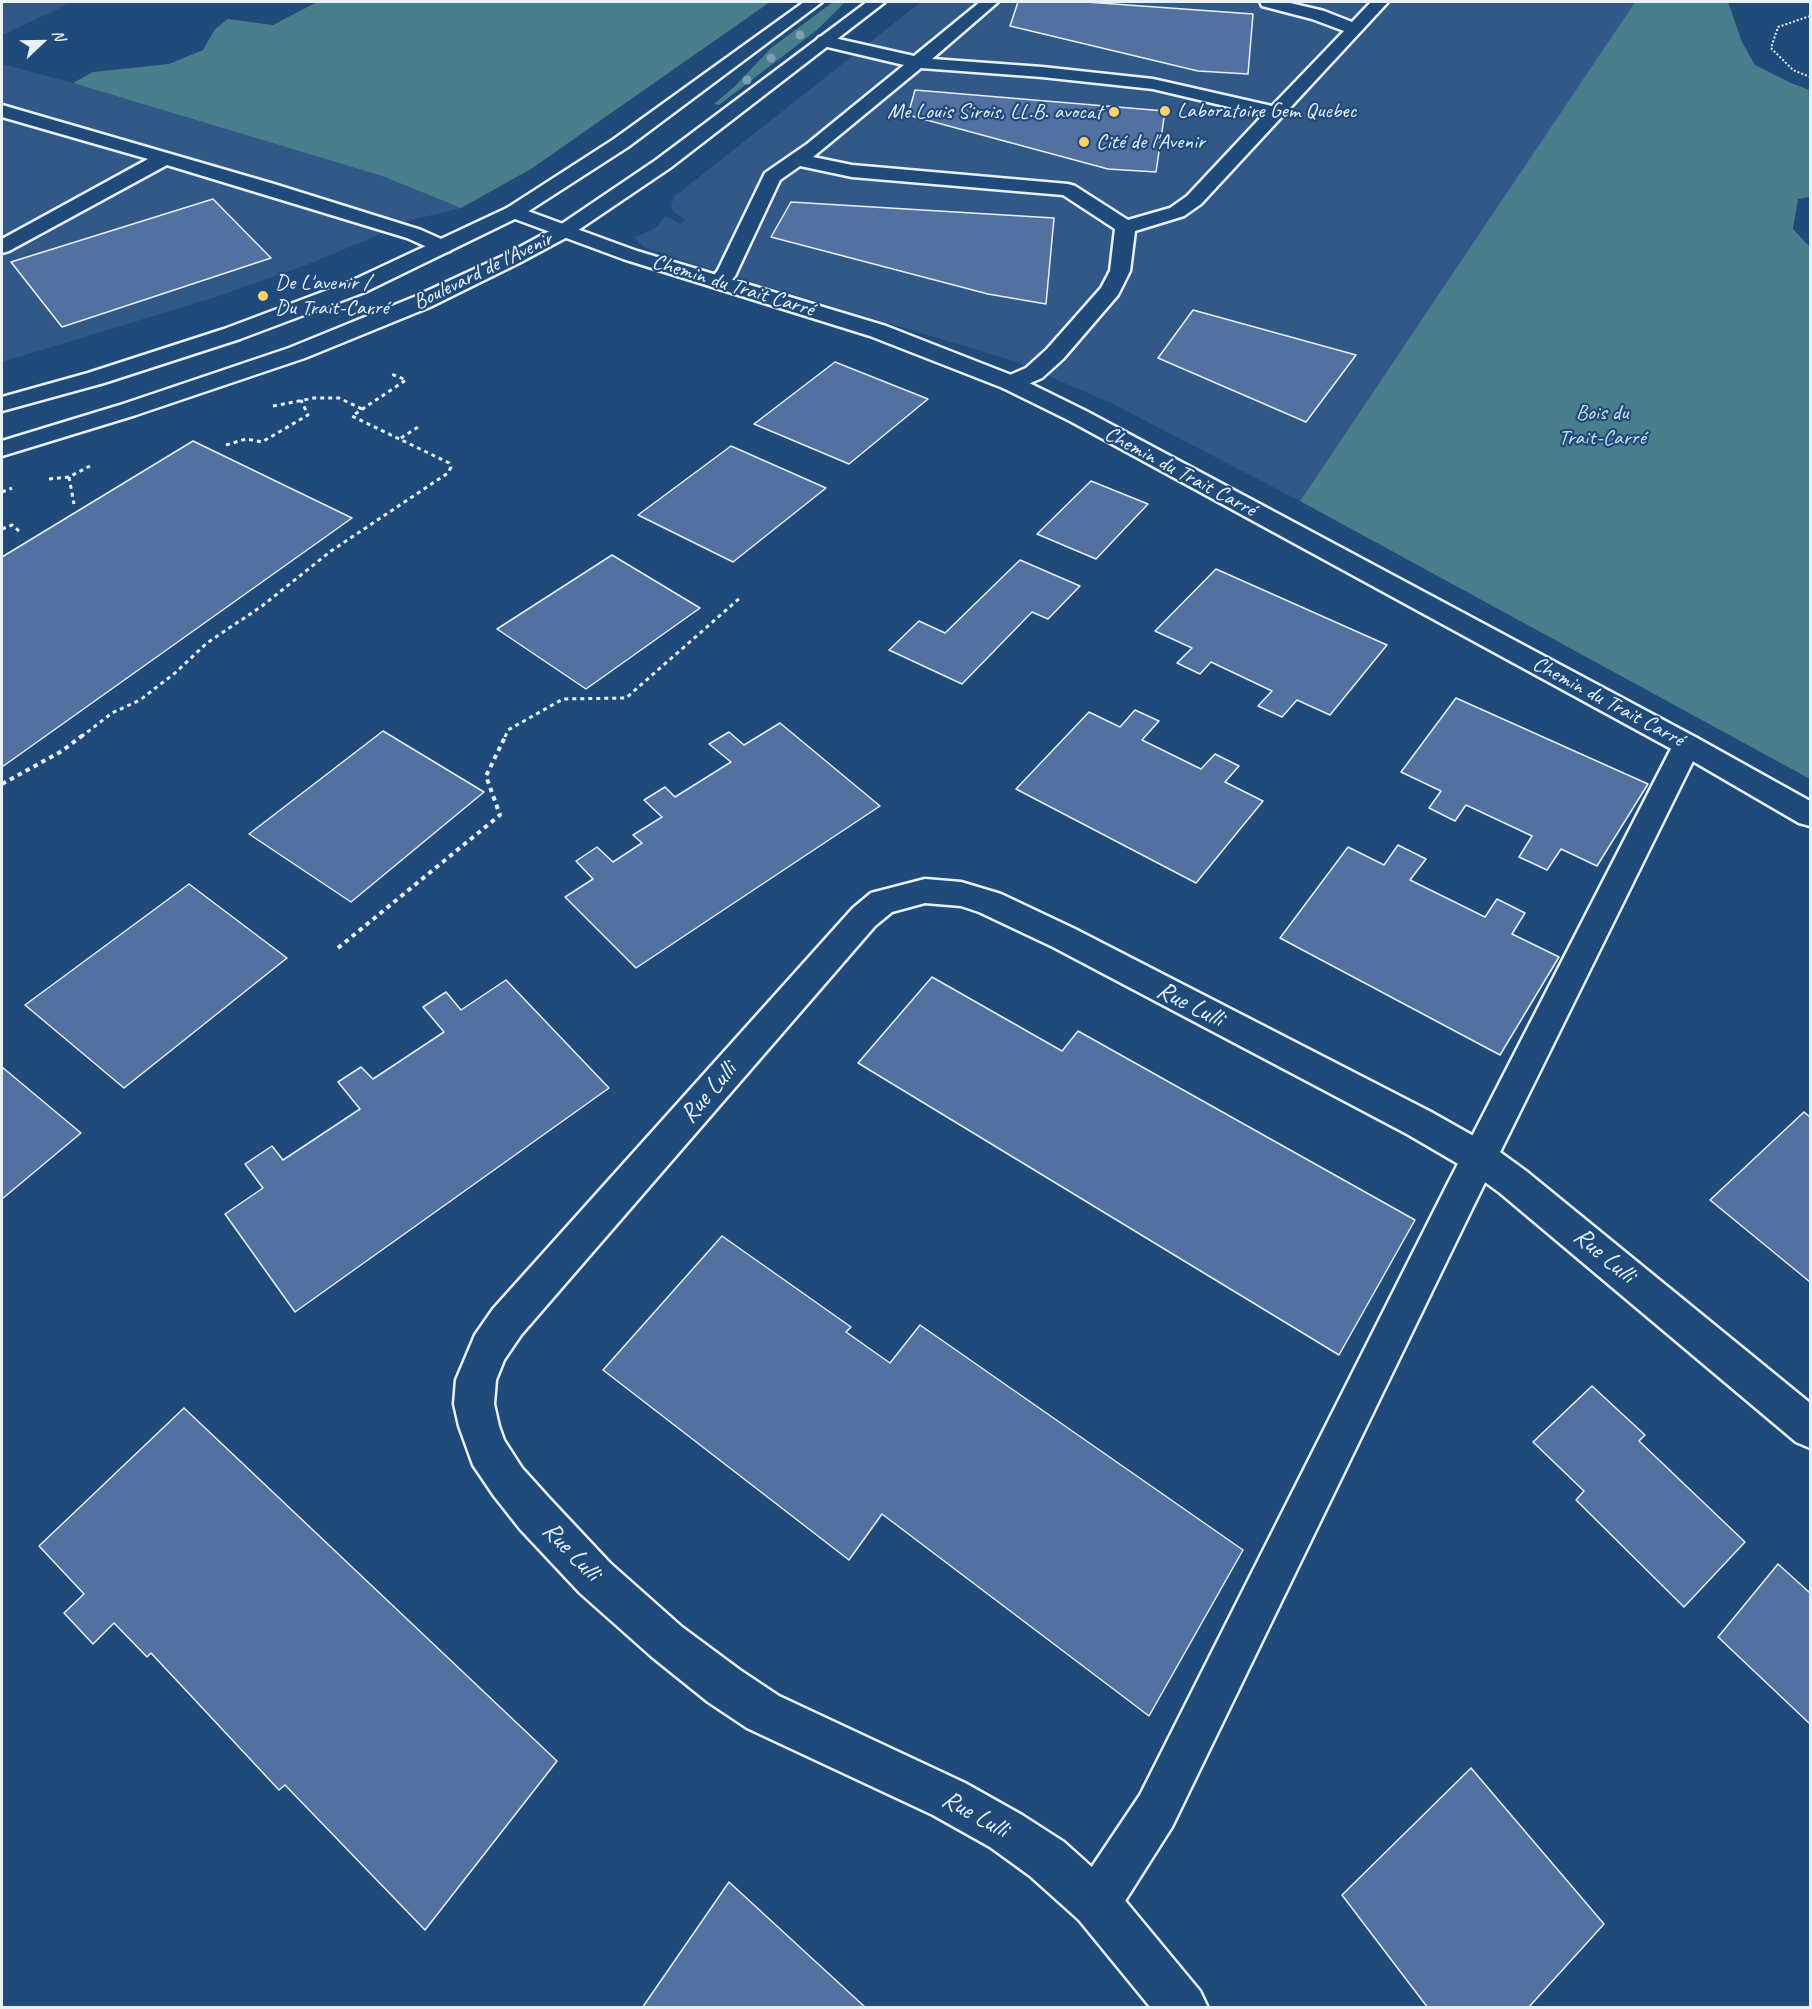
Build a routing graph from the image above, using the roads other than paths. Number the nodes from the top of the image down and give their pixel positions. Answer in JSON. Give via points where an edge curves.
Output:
{"nodes":[{"id":1,"x":814,"y":2,"type":"edge"},
{"id":2,"x":877,"y":2,"type":"edge"},
{"id":3,"x":990,"y":2,"type":"edge"},
{"id":4,"x":1268,"y":2,"type":"edge"},
{"id":5,"x":1380,"y":2,"type":"edge"},
{"id":6,"x":1355,"y":29,"type":"junction"},
{"id":7,"x":825,"y":41,"type":"junction"},
{"id":8,"x":915,"y":62,"type":"junction"},
{"id":9,"x":2,"y":111,"type":"edge"},
{"id":10,"x":1277,"y":112,"type":"junction"},
{"id":11,"x":165,"y":158,"type":"junction"},
{"id":12,"x":797,"y":160,"type":"junction"},
{"id":13,"x":514,"y":212,"type":"junction"},
{"id":14,"x":1125,"y":227,"type":"junction"},
{"id":15,"x":564,"y":231,"type":"junction"},
{"id":16,"x":2,"y":247,"type":"edge"},
{"id":17,"x":443,"y":247,"type":"junction"},
{"id":18,"x":720,"y":282,"type":"junction"},
{"id":19,"x":1011,"y":383,"type":"junction"},
{"id":20,"x":2,"y":404,"type":"edge"},
{"id":21,"x":2,"y":448,"type":"edge"},
{"id":22,"x":1688,"y":745,"type":"junction"},
{"id":23,"x":1810,"y":815,"type":"edge"},
{"id":24,"x":1480,"y":1158,"type":"junction"},
{"id":25,"x":1810,"y":1428,"type":"edge"},
{"id":26,"x":1096,"y":1903,"type":"junction"},
{"id":27,"x":1183,"y":2007,"type":"edge"}],
"edges":[{"from":1,"to":13,"type":"street","name":"Boulevard de l'Avenir","via":[[621,143]]},
{"from":2,"to":7,"type":"street","name":"Boulevard de l'Avenir"},
{"from":3,"to":8,"type":"street"},
{"from":4,"to":6,"type":"street"},
{"from":5,"to":6,"type":"street"},
{"from":6,"to":10,"type":"street"},
{"from":7,"to":8,"type":"street"},
{"from":7,"to":15,"type":"street","name":"Boulevard de l'Avenir","via":[[663,164]]},
{"from":8,"to":10,"type":"street","via":[[1153,84]]},
{"from":8,"to":12,"type":"street"},
{"from":9,"to":11,"type":"street"},
{"from":10,"to":14,"type":"street","via":[[1185,208]]},
{"from":11,"to":16,"type":"street"},
{"from":11,"to":17,"type":"street","via":[[414,234]]},
{"from":12,"to":14,"type":"street","via":[[852,171],[1068,190]]},
{"from":12,"to":18,"type":"street","via":[[772,177],[732,265]]},
{"from":13,"to":15,"type":"street","name":"Chemin du Trait Carré"},
{"from":13,"to":17,"type":"street","name":"Boulevard de l'Avenir"},
{"from":14,"to":19,"type":"street","via":[[1120,271],[1110,290],[1055,354],[1034,373]]},
{"from":15,"to":18,"type":"street","name":"Chemin du Trait Carré"},
{"from":15,"to":21,"type":"street","name":"Boulevard de l'Avenir","via":[[443,293],[366,326],[247,371]]},
{"from":17,"to":20,"type":"street","name":"Boulevard de l'Avenir","via":[[357,287],[232,334]]},
{"from":18,"to":19,"type":"street","name":"Chemin du Trait Carré","via":[[878,331]]},
{"from":19,"to":22,"type":"street","name":"Chemin du Trait Carré"},
{"from":22,"to":23,"type":"street","name":"Chemin du Trait Carré"},
{"from":22,"to":24,"type":"street"},
{"from":24,"to":25,"type":"street","name":"Rue Lulli"},
{"from":24,"to":26,"type":"street","via":[[1156,1811]]},
{"from":24,"to":26,"type":"street","name":"Rue Lulli","via":[[1065,938],[990,903],[961,894],[925,891],[882,902],[864,916],[507,1322],[489,1348],[476,1380],[474,1404],[487,1451],[535,1514],[595,1578],[667,1642],[734,1693],[764,1712],[948,1799],[1006,1831],[1047,1859]]},
{"from":26,"to":27,"type":"street","name":"Rue Lulli"}]}
